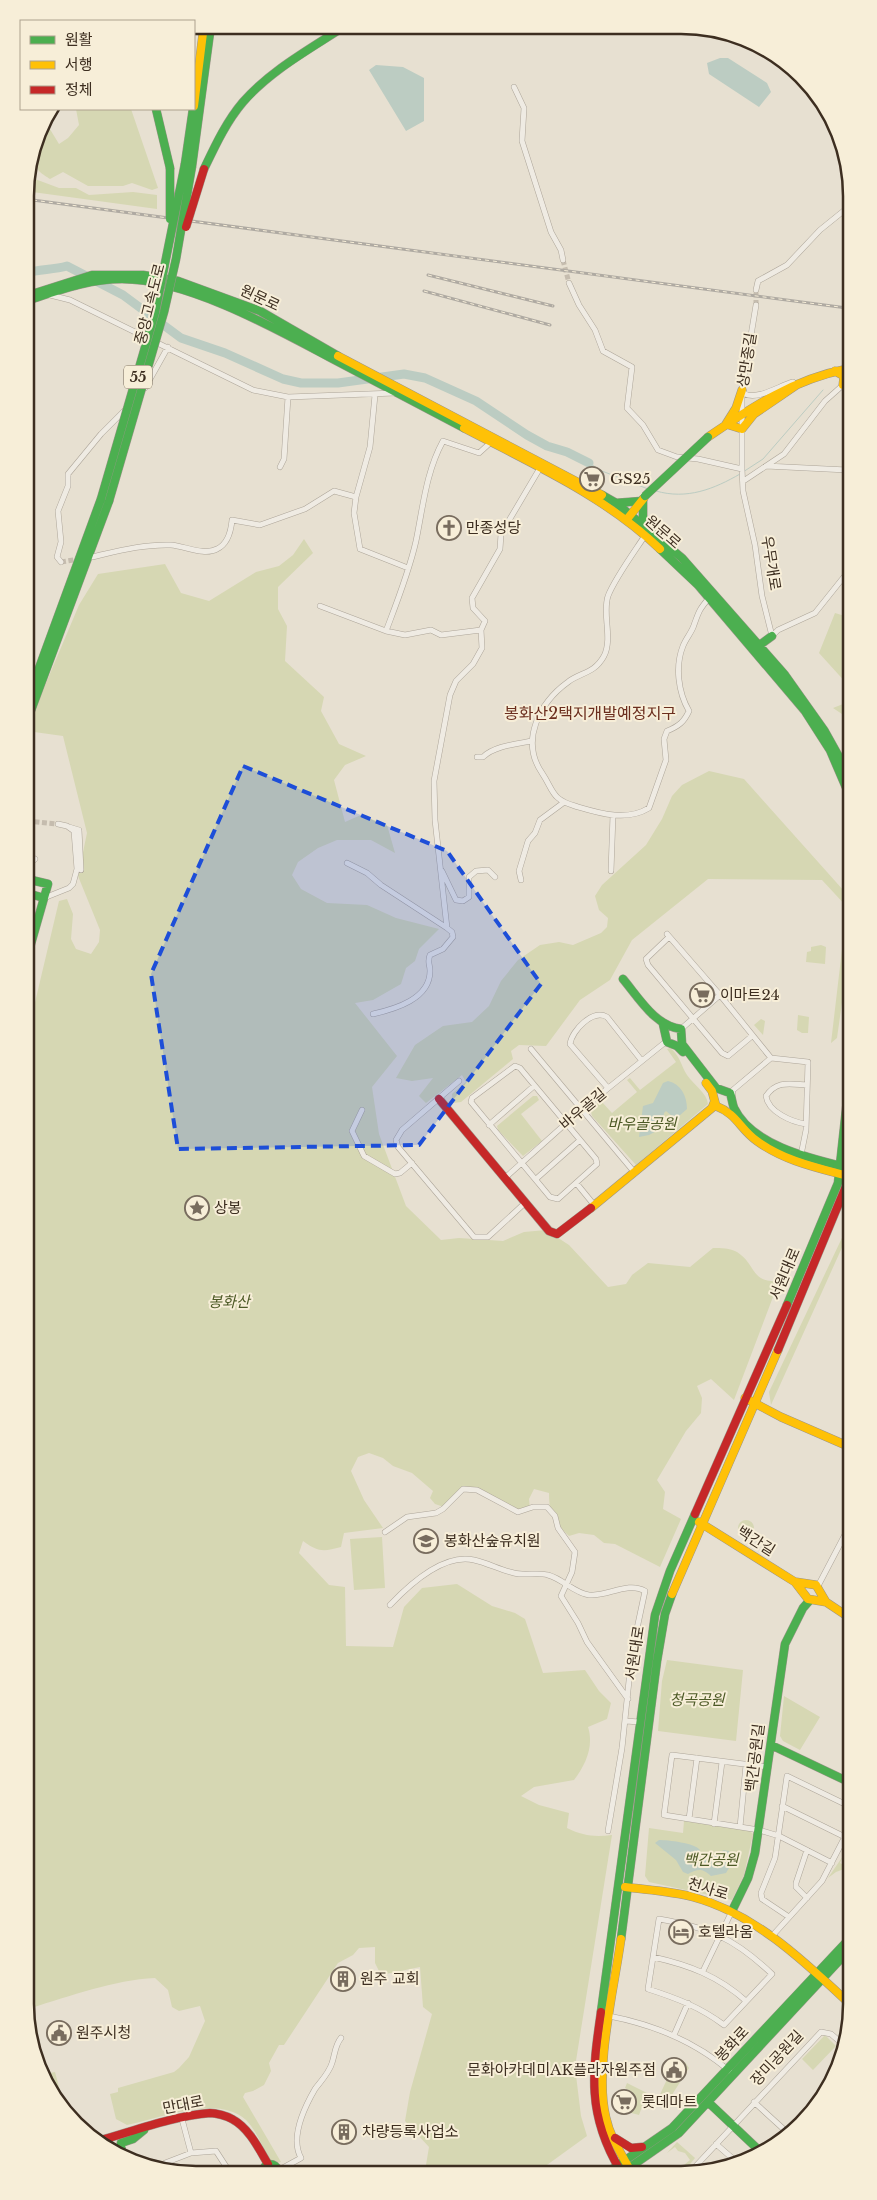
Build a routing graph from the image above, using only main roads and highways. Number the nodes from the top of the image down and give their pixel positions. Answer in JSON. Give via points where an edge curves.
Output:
{"nodes":[{"id":1,"x":203,"y":34,"type":"edge"},
{"id":2,"x":210,"y":34,"type":"edge"},
{"id":3,"x":331,"y":34,"type":"edge"},
{"id":4,"x":333,"y":34,"type":"edge"},
{"id":5,"x":328,"y":37,"type":"junction"},
{"id":6,"x":195,"y":99,"type":"edge"},
{"id":7,"x":156,"y":110,"type":"edge"},
{"id":8,"x":194,"y":110,"type":"edge"},
{"id":9,"x":188,"y":165,"type":"junction"},
{"id":10,"x":167,"y":254,"type":"junction"},
{"id":11,"x":176,"y":259,"type":"junction"},
{"id":12,"x":44,"y":292,"type":"junction"},
{"id":13,"x":34,"y":294,"type":"edge"},
{"id":14,"x":34,"y":296,"type":"edge"},
{"id":15,"x":843,"y":370,"type":"edge"},
{"id":16,"x":834,"y":371,"type":"junction"},
{"id":17,"x":843,"y":376,"type":"edge"},
{"id":18,"x":803,"y":379,"type":"junction"},
{"id":19,"x":742,"y":390,"type":"road end"},
{"id":20,"x":726,"y":424,"type":"junction"},
{"id":21,"x":492,"y":440,"type":"junction"},
{"id":22,"x":643,"y":499,"type":"junction"},
{"id":23,"x":105,"y":500,"type":"junction"},
{"id":24,"x":616,"y":503,"type":"junction"},
{"id":25,"x":629,"y":517,"type":"junction"},
{"id":26,"x":648,"y":532,"type":"junction"},
{"id":27,"x":772,"y":636,"type":"road end"},
{"id":28,"x":756,"y":647,"type":"junction"},
{"id":29,"x":34,"y":683,"type":"edge"},
{"id":30,"x":34,"y":701,"type":"edge"},
{"id":31,"x":843,"y":765,"type":"edge"},
{"id":32,"x":843,"y":779,"type":"edge"},
{"id":33,"x":34,"y":880,"type":"edge"},
{"id":34,"x":34,"y":895,"type":"edge"},
{"id":35,"x":44,"y":898,"type":"junction"},
{"id":36,"x":34,"y":933,"type":"edge"},
{"id":37,"x":623,"y":979,"type":"dead end"},
{"id":38,"x":663,"y":1024,"type":"junction"},
{"id":39,"x":678,"y":1032,"type":"junction"},
{"id":40,"x":667,"y":1041,"type":"junction"},
{"id":41,"x":729,"y":1094,"type":"junction"},
{"id":42,"x":439,"y":1100,"type":"road end"},
{"id":43,"x":717,"y":1105,"type":"junction"},
{"id":44,"x":843,"y":1141,"type":"edge"},
{"id":45,"x":843,"y":1169,"type":"edge"},
{"id":46,"x":840,"y":1170,"type":"junction"},
{"id":47,"x":843,"y":1173,"type":"edge"},
{"id":48,"x":843,"y":1194,"type":"edge"},
{"id":49,"x":843,"y":1205,"type":"edge"},
{"id":50,"x":833,"y":1221,"type":"junction"},
{"id":51,"x":745,"y":1398,"type":"junction"},
{"id":52,"x":756,"y":1403,"type":"junction"},
{"id":53,"x":843,"y":1444,"type":"edge"},
{"id":54,"x":698,"y":1521,"type":"junction"},
{"id":55,"x":813,"y":1591,"type":"junction"},
{"id":56,"x":843,"y":1613,"type":"edge"},
{"id":57,"x":639,"y":1722,"type":"junction"},
{"id":58,"x":648,"y":1723,"type":"junction"},
{"id":59,"x":771,"y":1745,"type":"junction"},
{"id":60,"x":843,"y":1780,"type":"edge"},
{"id":61,"x":617,"y":1886,"type":"junction"},
{"id":62,"x":628,"y":1887,"type":"junction"},
{"id":63,"x":732,"y":1911,"type":"junction"},
{"id":64,"x":843,"y":1947,"type":"edge"},
{"id":65,"x":843,"y":1956,"type":"edge"},
{"id":66,"x":820,"y":1976,"type":"junction"},
{"id":67,"x":843,"y":1998,"type":"edge"},
{"id":68,"x":730,"y":2072,"type":"junction"},
{"id":69,"x":708,"y":2102,"type":"junction"},
{"id":70,"x":148,"y":2127,"type":"junction"},
{"id":71,"x":610,"y":2133,"type":"junction"},
{"id":72,"x":112,"y":2137,"type":"junction"},
{"id":73,"x":106,"y":2139,"type":"edge"},
{"id":74,"x":650,"y":2142,"type":"junction"},
{"id":75,"x":114,"y":2144,"type":"edge"},
{"id":76,"x":756,"y":2148,"type":"edge"},
{"id":77,"x":121,"y":2149,"type":"edge"},
{"id":78,"x":268,"y":2164,"type":"joint"},
{"id":79,"x":276,"y":2166,"type":"edge"},
{"id":80,"x":615,"y":2166,"type":"edge"},
{"id":81,"x":627,"y":2166,"type":"edge"},
{"id":82,"x":629,"y":2166,"type":"edge"},
{"id":83,"x":630,"y":2166,"type":"edge"}],
"edges":[{"from":1,"to":6,"type":"main road","name":"중앙고속도로","number":"55"},
{"from":2,"to":9,"type":"main road","name":"중앙고속도로","number":"55"},
{"from":3,"to":5,"type":"main road"},
{"from":4,"to":5,"type":"main road"},
{"from":5,"to":11,"type":"main road","bridge":true,"via":[[244,101],[222,130],[204,169]]},
{"from":7,"to":10,"type":"main road","bridge":true,"via":[[170,168]]},
{"from":8,"to":9,"type":"main road","name":"중앙고속도로","number":"55"},
{"from":9,"to":10,"type":"main road","name":"중앙고속도로","number":"55","bridge":true},
{"from":9,"to":11,"type":"main road","name":"중앙고속도로","number":"55","bridge":true},
{"from":10,"to":23,"type":"main road","name":"중앙고속도로","number":"55","bridge":true,"via":[[156,313]]},
{"from":11,"to":23,"type":"main road","name":"중앙고속도로","number":"55","bridge":true,"via":[[150,363]]},
{"from":12,"to":13,"type":"main road"},
{"from":12,"to":14,"type":"main road"},
{"from":12,"to":21,"type":"main road","name":"원문로","via":[[92,275],[178,280],[260,311],[354,367]]},
{"from":15,"to":16,"type":"main road"},
{"from":16,"to":17,"type":"main road"},
{"from":16,"to":18,"type":"main road"},
{"from":18,"to":20,"type":"main road"},
{"from":18,"to":20,"type":"main road","via":[[790,393],[749,416],[742,429]]},
{"from":19,"to":20,"type":"main road"},
{"from":20,"to":22,"type":"main road","bridge":true},
{"from":21,"to":24,"type":"main road","name":"원문로","via":[[568,475]]},
{"from":21,"to":25,"type":"main road","name":"원문로"},
{"from":22,"to":24,"type":"main road"},
{"from":22,"to":25,"type":"main road"},
{"from":22,"to":26,"type":"main road"},
{"from":23,"to":29,"type":"main road","name":"중앙고속도로","number":"55"},
{"from":23,"to":30,"type":"main road","name":"중앙고속도로","number":"55"},
{"from":24,"to":25,"type":"main road","name":"원문로"},
{"from":25,"to":26,"type":"main road","name":"원문로"},
{"from":26,"to":28,"type":"main road","name":"원문로"},
{"from":26,"to":28,"type":"main road","name":"원문로","via":[[689,565]]},
{"from":27,"to":28,"type":"main road"},
{"from":28,"to":31,"type":"main road","name":"원문로","via":[[806,702]]},
{"from":28,"to":32,"type":"main road","name":"원문로","via":[[809,717]]},
{"from":33,"to":35,"type":"main road","via":[[48,884]]},
{"from":34,"to":35,"type":"main road"},
{"from":35,"to":36,"type":"main road"},
{"from":37,"to":38,"type":"main road"},
{"from":38,"to":39,"type":"main road"},
{"from":38,"to":40,"type":"main road"},
{"from":39,"to":40,"type":"main road"},
{"from":39,"to":40,"type":"main road"},
{"from":39,"to":41,"type":"main road","via":[[682,1044],[716,1088]]},
{"from":40,"to":43,"type":"main road","via":[[679,1047],[712,1091]]},
{"from":41,"to":43,"type":"main road"},
{"from":41,"to":43,"type":"main road","via":[[716,1092]]},
{"from":41,"to":46,"type":"main road","via":[[741,1117],[762,1136],[780,1148]]},
{"from":42,"to":43,"type":"main road","via":[[549,1231],[557,1234]]},
{"from":43,"to":46,"type":"main road","via":[[732,1114],[755,1140],[774,1152],[797,1162]]},
{"from":44,"to":46,"type":"main road"},
{"from":45,"to":46,"type":"main road"},
{"from":46,"to":47,"type":"main road"},
{"from":46,"to":51,"type":"main road","name":"서원대로","via":[[784,1313]]},
{"from":48,"to":50,"type":"main road","name":"서원대로"},
{"from":49,"to":50,"type":"main road"},
{"from":50,"to":52,"type":"main road","name":"서원대로"},
{"from":51,"to":52,"type":"main road"},
{"from":51,"to":54,"type":"main road","name":"서원대로"},
{"from":52,"to":53,"type":"main road"},
{"from":52,"to":54,"type":"main road","name":"서원대로"},
{"from":54,"to":55,"type":"main road","name":"백간길"},
{"from":54,"to":57,"type":"main road","name":"서원대로","via":[[670,1571],[655,1615]]},
{"from":54,"to":58,"type":"main road","name":"서원대로","via":[[665,1614]]},
{"from":55,"to":56,"type":"main road"},
{"from":55,"to":59,"type":"main road","name":"백간공원길","via":[[785,1644]]},
{"from":57,"to":58,"type":"main road"},
{"from":57,"to":61,"type":"main road","name":"서원대로"},
{"from":58,"to":62,"type":"main road","name":"서원대로"},
{"from":59,"to":60,"type":"main road"},
{"from":59,"to":63,"type":"main road","name":"백간공원길","via":[[759,1830],[748,1878]]},
{"from":61,"to":62,"type":"main road","name":"천사로"},
{"from":61,"to":80,"type":"main road","name":"서원대로","via":[[593,2068],[596,2112]]},
{"from":62,"to":63,"type":"main road","name":"천사로","via":[[681,1894]]},
{"from":62,"to":71,"type":"main road","name":"서원대로","via":[[602,2072],[602,2096]]},
{"from":63,"to":66,"type":"main road","name":"천사로","via":[[773,1935]]},
{"from":64,"to":66,"type":"main road","name":"봉화로"},
{"from":65,"to":66,"type":"main road","name":"봉화로"},
{"from":66,"to":67,"type":"main road","name":"천사로"},
{"from":66,"to":68,"type":"main road","name":"봉화로"},
{"from":68,"to":69,"type":"main road","name":"봉화로"},
{"from":68,"to":74,"type":"main road","name":"봉화로","via":[[672,2128]]},
{"from":69,"to":76,"type":"main road"},
{"from":69,"to":83,"type":"main road","name":"봉화로","via":[[679,2133]]},
{"from":70,"to":72,"type":"main road","name":"만대로"},
{"from":70,"to":77,"type":"main road","via":[[133,2139],[121,2143]]},
{"from":70,"to":78,"type":"main road","name":"만대로","via":[[212,2113],[232,2119],[250,2137]]},
{"from":71,"to":74,"type":"main road","via":[[633,2149]]},
{"from":71,"to":81,"type":"main road","name":"서원대로"},
{"from":72,"to":73,"type":"main road","name":"만대로"},
{"from":72,"to":75,"type":"main road"},
{"from":74,"to":82,"type":"main road","name":"봉화로"},
{"from":78,"to":79,"type":"main road"}]}
